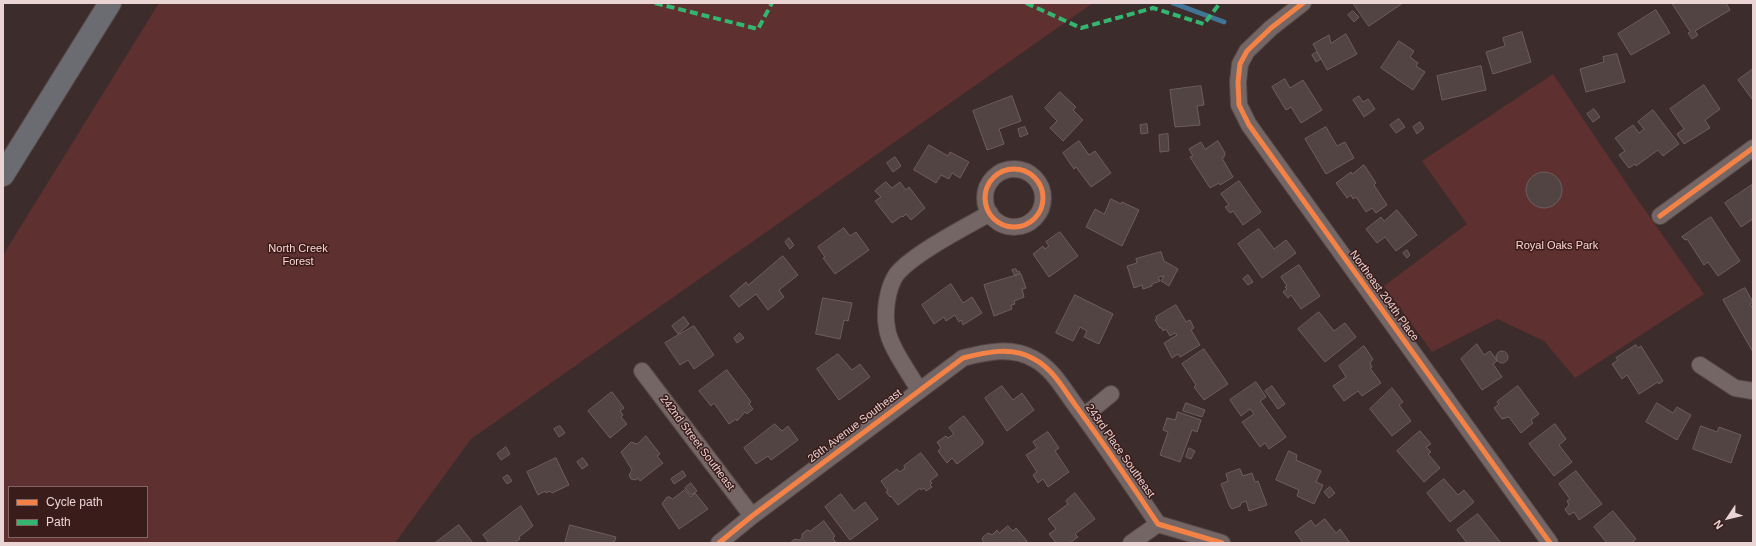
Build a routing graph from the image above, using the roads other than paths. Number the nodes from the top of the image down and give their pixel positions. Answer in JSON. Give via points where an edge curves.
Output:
{"nodes":[{"id":1,"x":95,"y":3,"type":"edge"},
{"id":2,"x":110,"y":3,"type":"edge"},
{"id":3,"x":1303,"y":3,"type":"edge"},
{"id":4,"x":1753,"y":148,"type":"edge"},
{"id":5,"x":3,"y":150,"type":"edge"},
{"id":6,"x":3,"y":175,"type":"edge"},
{"id":7,"x":990,"y":213,"type":"dead end"},
{"id":8,"x":1660,"y":216,"type":"dead end"},
{"id":9,"x":1013,"y":352,"type":"joint"},
{"id":10,"x":1700,"y":365,"type":"dead end"},
{"id":11,"x":642,"y":371,"type":"dead end"},
{"id":12,"x":919,"y":390,"type":"junction"},
{"id":13,"x":1753,"y":391,"type":"edge"},
{"id":14,"x":1111,"y":394,"type":"dead end"},
{"id":15,"x":1084,"y":416,"type":"junction"},
{"id":16,"x":752,"y":516,"type":"junction"},
{"id":17,"x":1158,"y":524,"type":"junction"},
{"id":18,"x":719,"y":543,"type":"edge"},
{"id":19,"x":1131,"y":543,"type":"edge"},
{"id":20,"x":1222,"y":543,"type":"edge"},
{"id":21,"x":1550,"y":543,"type":"edge"}],
"edges":[{"from":1,"to":5,"type":"highway"},
{"from":2,"to":6,"type":"highway"},
{"from":3,"to":21,"type":"street","name":"Northeast 204th Place","via":[[1270,28],[1247,51],[1240,64],[1239,105],[1249,125]]},
{"from":4,"to":8,"type":"street"},
{"from":7,"to":12,"type":"street","via":[[915,257],[896,275],[887,310],[887,329],[896,352]]},
{"from":9,"to":12,"type":"street","name":"26th Avenue Southeast","via":[[988,352],[963,358]]},
{"from":9,"to":15,"type":"street","name":"243rd Place Southeast","via":[[1034,358],[1052,373]]},
{"from":10,"to":13,"type":"street","via":[[1735,388]]},
{"from":11,"to":16,"type":"street","name":"242nd Street Southeast"},
{"from":12,"to":16,"type":"street","name":"26th Avenue Southeast"},
{"from":14,"to":15,"type":"street"},
{"from":15,"to":17,"type":"street","name":"243rd Place Southeast"},
{"from":16,"to":18,"type":"street","name":"26th Avenue Southeast"},
{"from":17,"to":19,"type":"street"},
{"from":17,"to":20,"type":"street"}]}
